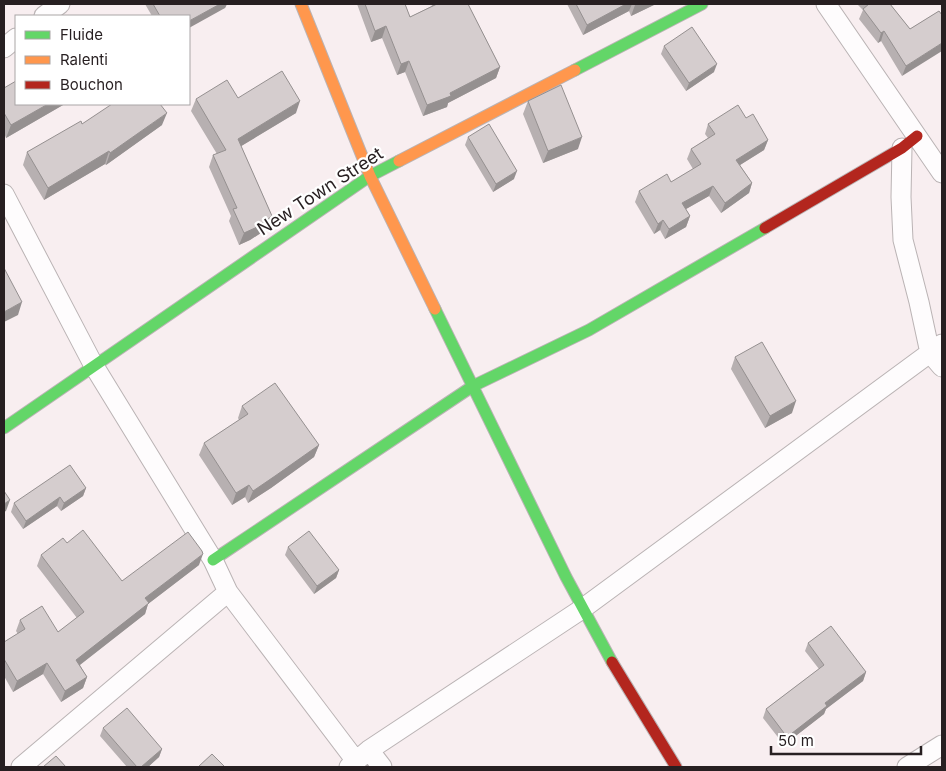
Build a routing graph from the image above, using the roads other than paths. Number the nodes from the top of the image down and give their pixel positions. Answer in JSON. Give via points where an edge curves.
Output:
{"nodes":[{"id":1,"x":60,"y":4,"type":"edge"},
{"id":2,"x":301,"y":4,"type":"edge"},
{"id":3,"x":702,"y":4,"type":"edge"},
{"id":4,"x":826,"y":4,"type":"edge"},
{"id":5,"x":45,"y":15,"type":"edge"},
{"id":6,"x":15,"y":39,"type":"edge"},
{"id":7,"x":4,"y":48,"type":"edge"},
{"id":8,"x":917,"y":136,"type":"junction"},
{"id":9,"x":902,"y":148,"type":"junction"},
{"id":10,"x":942,"y":173,"type":"edge"},
{"id":11,"x":370,"y":176,"type":"junction"},
{"id":12,"x":4,"y":194,"type":"edge"},
{"id":13,"x":938,"y":355,"type":"edge"},
{"id":14,"x":94,"y":366,"type":"junction"},
{"id":15,"x":473,"y":386,"type":"junction"},
{"id":16,"x":4,"y":428,"type":"edge"},
{"id":17,"x":213,"y":560,"type":"junction"},
{"id":18,"x":228,"y":592,"type":"junction"},
{"id":19,"x":582,"y":609,"type":"junction"},
{"id":20,"x":942,"y":745,"type":"edge"},
{"id":21,"x":358,"y":759,"type":"edge"},
{"id":22,"x":21,"y":767,"type":"edge"},
{"id":23,"x":382,"y":767,"type":"edge"},
{"id":24,"x":676,"y":767,"type":"edge"},
{"id":25,"x":907,"y":767,"type":"edge"}],
"edges":[{"from":1,"to":5,"type":"street"},
{"from":2,"to":11,"type":"street"},
{"from":3,"to":11,"type":"street","name":"New Town Street"},
{"from":4,"to":8,"type":"street"},
{"from":6,"to":7,"type":"street"},
{"from":8,"to":9,"type":"street"},
{"from":8,"to":10,"type":"street"},
{"from":9,"to":13,"type":"street","via":[[903,240]]},
{"from":9,"to":15,"type":"street","via":[[589,330]]},
{"from":11,"to":14,"type":"street","name":"New Town Street"},
{"from":11,"to":15,"type":"street"},
{"from":12,"to":14,"type":"street"},
{"from":13,"to":19,"type":"street"},
{"from":14,"to":16,"type":"street","name":"New Town Street"},
{"from":14,"to":17,"type":"street"},
{"from":15,"to":17,"type":"street"},
{"from":15,"to":19,"type":"street"},
{"from":17,"to":18,"type":"street"},
{"from":18,"to":21,"type":"street"},
{"from":18,"to":22,"type":"street"},
{"from":19,"to":21,"type":"street"},
{"from":19,"to":24,"type":"street"},
{"from":20,"to":25,"type":"street"},
{"from":21,"to":23,"type":"street"}]}
